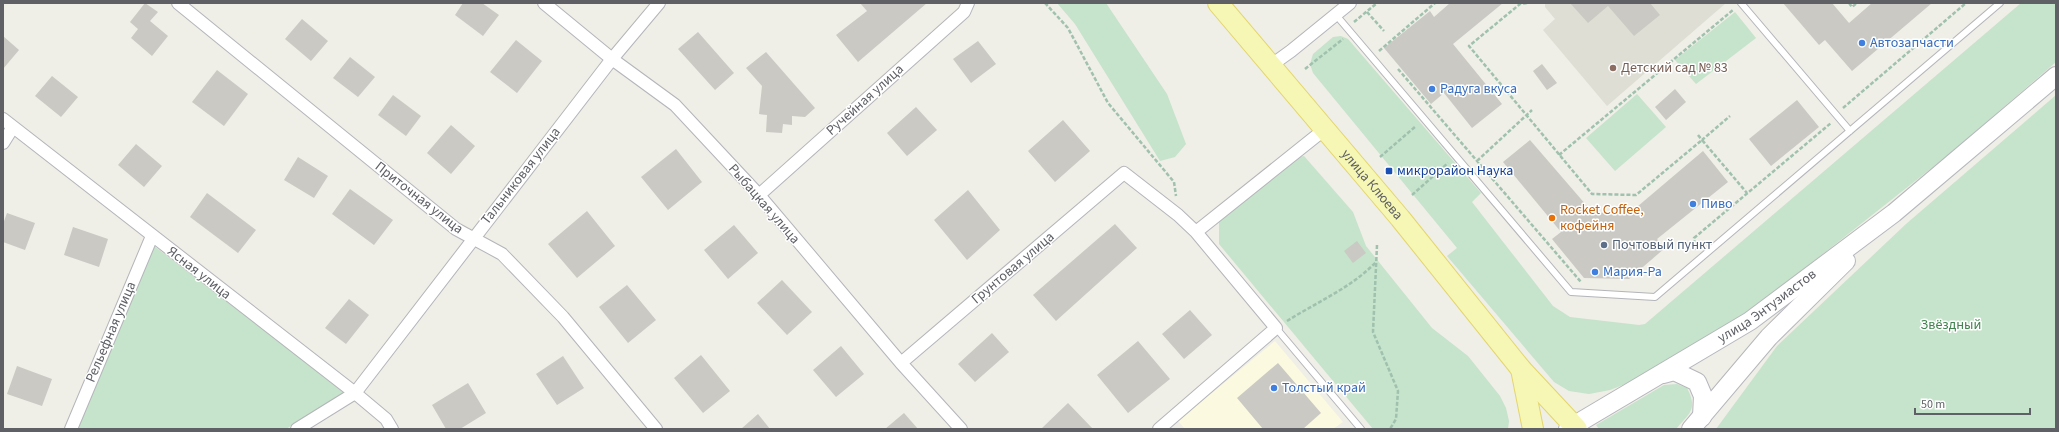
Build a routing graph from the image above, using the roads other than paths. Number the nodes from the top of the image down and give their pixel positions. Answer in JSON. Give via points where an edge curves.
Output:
{"nodes":[{"id":1,"x":178,"y":3,"type":"edge"},
{"id":2,"x":544,"y":3,"type":"edge"},
{"id":3,"x":659,"y":3,"type":"edge"},
{"id":4,"x":968,"y":3,"type":"edge"},
{"id":5,"x":1218,"y":3,"type":"edge"},
{"id":6,"x":1350,"y":3,"type":"edge"},
{"id":7,"x":2000,"y":3,"type":"edge"},
{"id":8,"x":1739,"y":4,"type":"edge"},
{"id":9,"x":1336,"y":15,"type":"junction"},
{"id":10,"x":612,"y":58,"type":"junction"},
{"id":11,"x":1270,"y":66,"type":"junction"},
{"id":12,"x":2056,"y":76,"type":"edge"},
{"id":13,"x":3,"y":119,"type":"edge"},
{"id":14,"x":13,"y":127,"type":"junction"},
{"id":15,"x":1325,"y":129,"type":"junction"},
{"id":16,"x":1850,"y":131,"type":"junction"},
{"id":17,"x":3,"y":143,"type":"edge"},
{"id":18,"x":759,"y":195,"type":"junction"},
{"id":19,"x":1894,"y":213,"type":"junction"},
{"id":20,"x":1196,"y":232,"type":"junction"},
{"id":21,"x":152,"y":236,"type":"junction"},
{"id":22,"x":473,"y":239,"type":"junction"},
{"id":23,"x":1276,"y":328,"type":"junction"},
{"id":24,"x":901,"y":363,"type":"junction"},
{"id":25,"x":1521,"y":369,"type":"junction"},
{"id":26,"x":1663,"y":374,"type":"junction"},
{"id":27,"x":355,"y":393,"type":"junction"},
{"id":28,"x":1696,"y":423,"type":"edge"},
{"id":29,"x":1573,"y":428,"type":"edge"},
{"id":30,"x":71,"y":429,"type":"edge"},
{"id":31,"x":297,"y":429,"type":"edge"},
{"id":32,"x":392,"y":429,"type":"edge"},
{"id":33,"x":656,"y":429,"type":"edge"},
{"id":34,"x":961,"y":429,"type":"edge"},
{"id":35,"x":1159,"y":429,"type":"edge"},
{"id":36,"x":1360,"y":429,"type":"edge"},
{"id":37,"x":1533,"y":429,"type":"edge"}],
"edges":[{"from":1,"to":22,"type":"street","name":"Приточная улица","via":[[456,230]]},
{"from":2,"to":10,"type":"street","name":"Рыбацкая улица"},
{"from":3,"to":10,"type":"street","name":"Тальниковая улица"},
{"from":4,"to":18,"type":"street","name":"Ручейная улица","via":[[964,12]]},
{"from":5,"to":11,"type":"main road","name":"улица Клюева"},
{"from":6,"to":9,"type":"street"},
{"from":7,"to":16,"type":"lane"},
{"from":8,"to":16,"type":"lane"},
{"from":9,"to":11,"type":"street"},
{"from":9,"to":16,"type":"lane","via":[[1571,292],[1655,297]]},
{"from":10,"to":18,"type":"street","name":"Рыбацкая улица","via":[[676,105]]},
{"from":10,"to":22,"type":"street","name":"Тальниковая улица"},
{"from":11,"to":15,"type":"main road","name":"улица Клюева"},
{"from":12,"to":19,"type":"main road","name":"улица Энтузиастов"},
{"from":13,"to":14,"type":"street","name":"Ясная улица"},
{"from":14,"to":17,"type":"street"},
{"from":14,"to":21,"type":"street","name":"Ясная улица"},
{"from":15,"to":20,"type":"street"},
{"from":15,"to":25,"type":"main road","name":"улица Клюева"},
{"from":18,"to":24,"type":"street","name":"Рыбацкая улица"},
{"from":19,"to":26,"type":"main road","name":"улица Энтузиастов","via":[[1750,321]]},
{"from":19,"to":28,"type":"main road","name":"улица Энтузиастов","via":[[1769,337]]},
{"from":20,"to":23,"type":"street"},
{"from":20,"to":24,"type":"street","name":"Грунтовая улица","via":[[1178,214],[1124,173]]},
{"from":21,"to":27,"type":"street","name":"Ясная улица"},
{"from":21,"to":30,"type":"street","name":"Рельефная улица"},
{"from":22,"to":27,"type":"street","name":"Тальниковая улица"},
{"from":22,"to":33,"type":"street","name":"Приточная улица","via":[[502,254],[563,317]]},
{"from":23,"to":35,"type":"street"},
{"from":23,"to":36,"type":"lane"},
{"from":24,"to":34,"type":"street","name":"Рыбацкая улица"},
{"from":25,"to":29,"type":"main road","name":"улица Клюева"},
{"from":25,"to":37,"type":"main road","name":"улица Клюева"},
{"from":26,"to":28,"type":"main road","via":[[1674,371],[1697,382],[1703,396]]},
{"from":26,"to":29,"type":"main road","name":"улица Энтузиастов"},
{"from":27,"to":31,"type":"street","name":"Тальниковая улица"},
{"from":27,"to":32,"type":"street","name":"Ясная улица","via":[[386,419]]}]}
